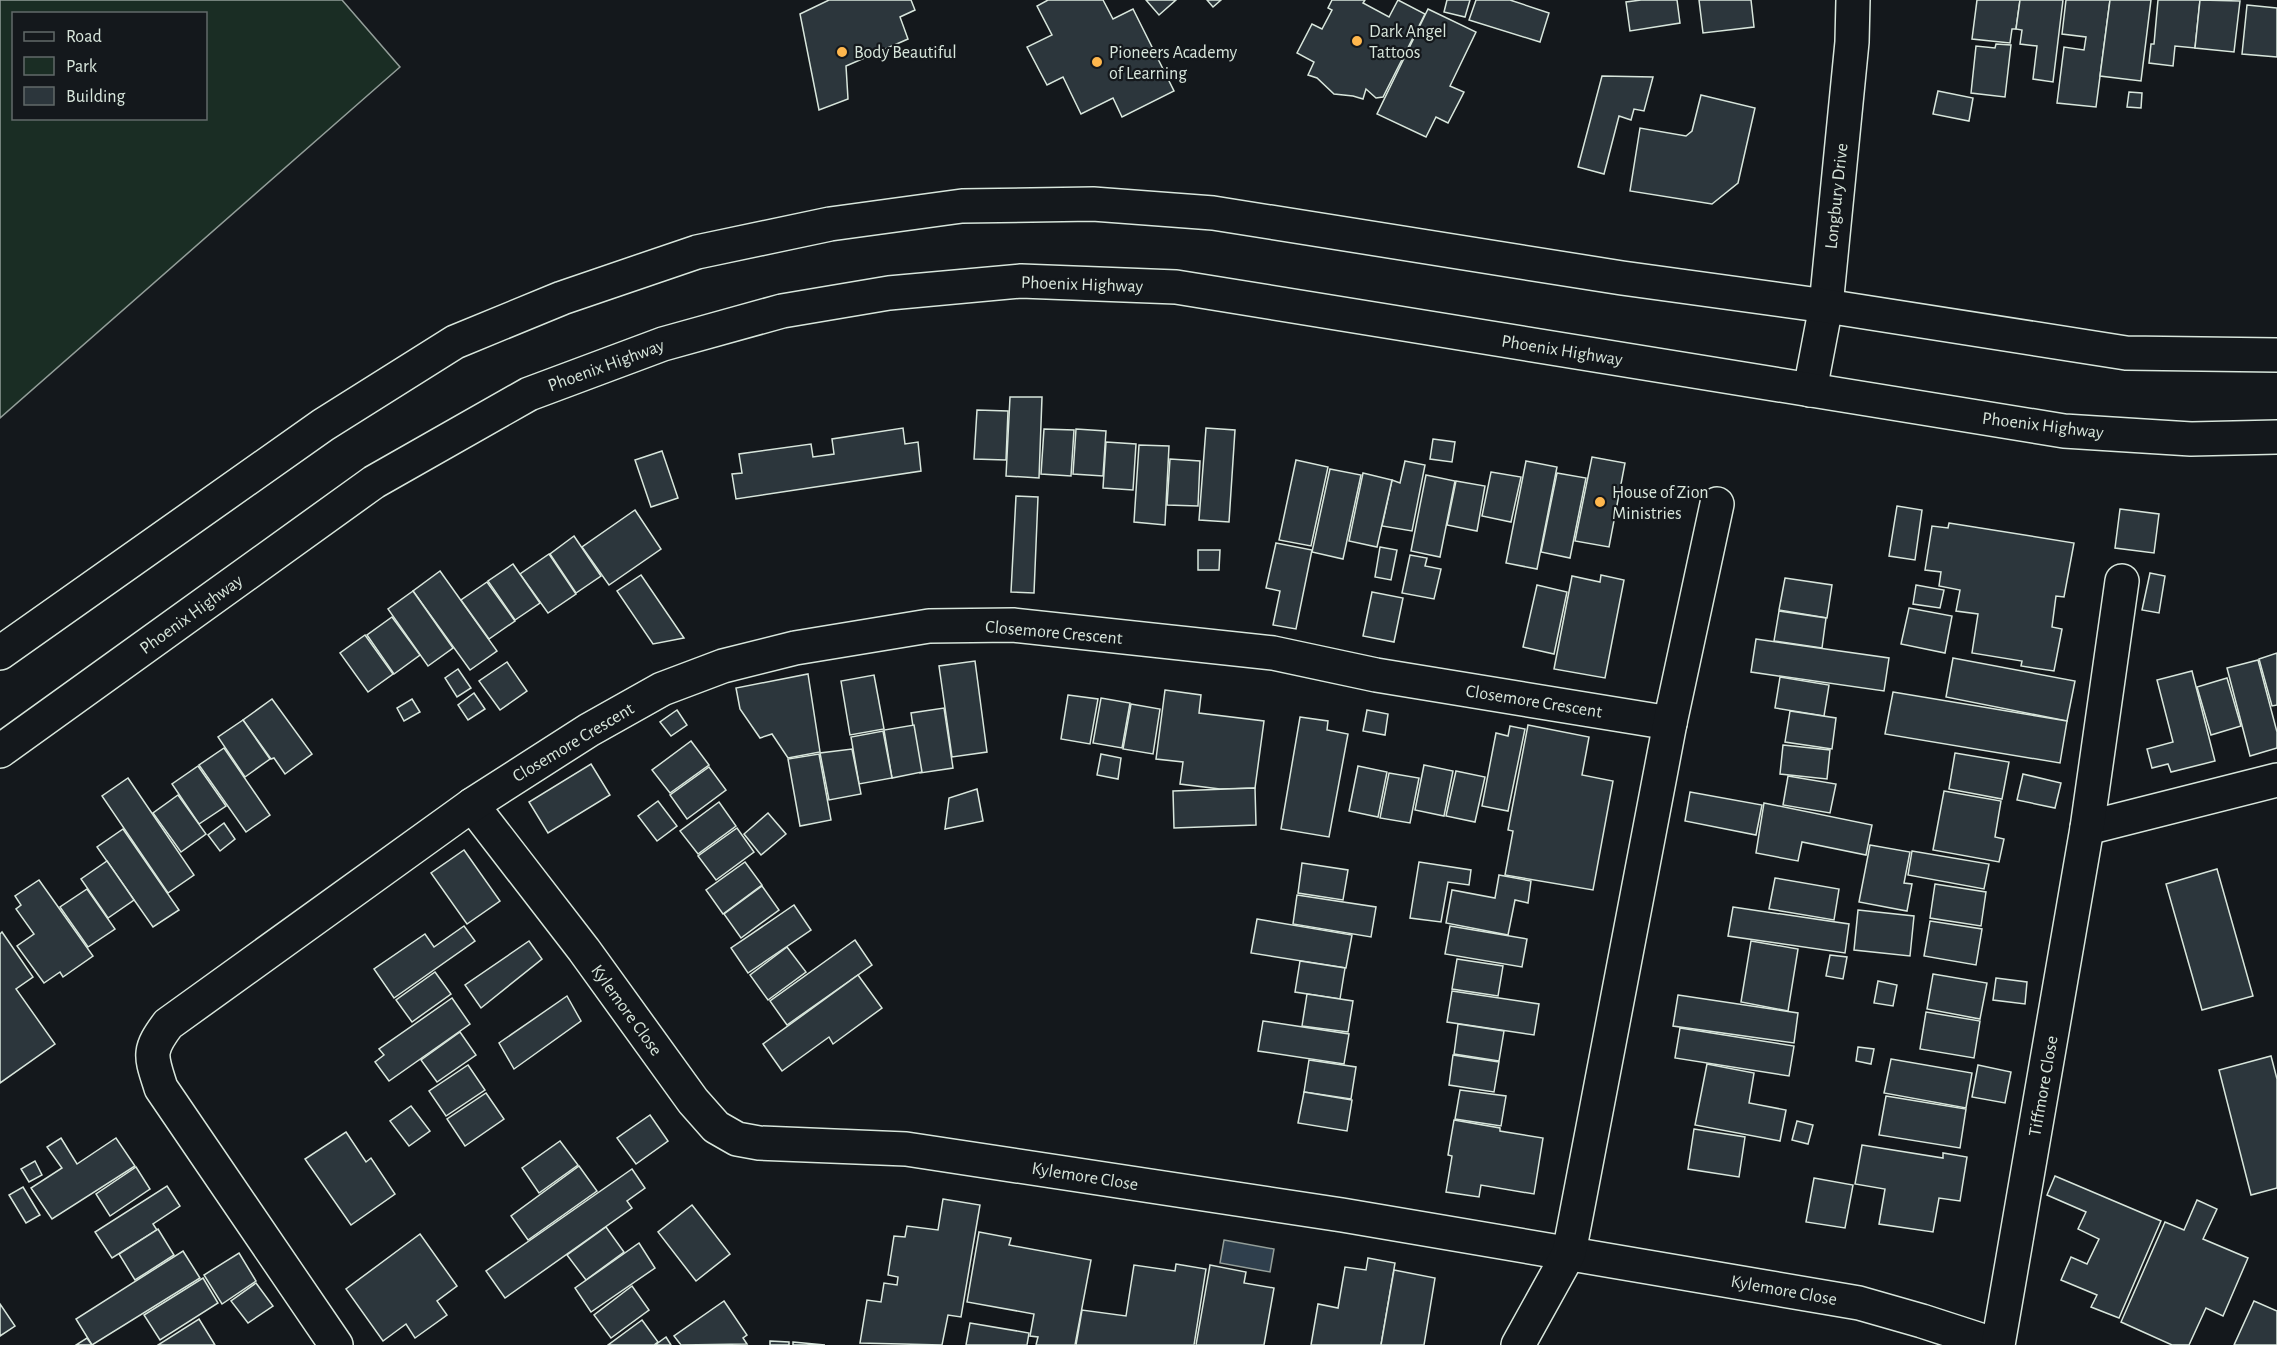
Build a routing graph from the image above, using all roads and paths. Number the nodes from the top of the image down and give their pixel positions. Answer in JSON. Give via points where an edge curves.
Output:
{"nodes":[{"id":1,"x":1853,"y":0,"type":"edge"},
{"id":2,"x":1826,"y":306,"type":"junction"},
{"id":3,"x":2277,"y":354,"type":"edge"},
{"id":4,"x":1810,"y":390,"type":"junction"},
{"id":5,"x":2277,"y":437,"type":"edge"},
{"id":6,"x":1717,"y":504,"type":"dead end"},
{"id":7,"x":2122,"y":581,"type":"dead end"},
{"id":8,"x":0,"y":653,"type":"edge"},
{"id":9,"x":1670,"y":723,"type":"junction"},
{"id":10,"x":0,"y":751,"type":"edge"},
{"id":11,"x":2277,"y":780,"type":"edge"},
{"id":12,"x":472,"y":806,"type":"junction"},
{"id":13,"x":2087,"y":828,"type":"junction"},
{"id":14,"x":1569,"y":1253,"type":"junction"},
{"id":15,"x":336,"y":1345,"type":"edge"},
{"id":16,"x":1518,"y":1345,"type":"edge"},
{"id":17,"x":1997,"y":1345,"type":"edge"}],
"edges":[{"from":1,"to":2,"type":"street","name":"Longbury Drive"},
{"from":2,"to":3,"type":"street","via":[[2126,353]]},
{"from":2,"to":4,"type":"street","name":"Longbury Drive"},
{"from":2,"to":8,"type":"street","via":[[1213,213],[1093,204],[962,206],[830,224],[697,252],[562,298],[454,342],[323,425]]},
{"from":4,"to":5,"type":"street","name":"Phoenix Highway","via":[[2064,431],[2191,439]]},
{"from":4,"to":10,"type":"street","name":"Phoenix Highway","via":[[1176,287],[1021,281],[889,293],[782,311],[663,344],[529,393],[374,482]]},
{"from":6,"to":9,"type":"street"},
{"from":7,"to":13,"type":"street","name":"Tiffmore Close"},
{"from":9,"to":12,"type":"street","name":"Closemore Crescent","via":[[1376,675],[1273,653],[1014,625],[929,626],[795,648],[723,666],[662,689],[589,730]]},
{"from":9,"to":14,"type":"street"},
{"from":11,"to":13,"type":"street"},
{"from":12,"to":14,"type":"street","name":"Kylemore Close","via":[[584,950],[693,1101],[716,1127],[737,1139],[906,1149]]},
{"from":12,"to":15,"type":"street","via":[[168,1024],[155,1042],[152,1059],[160,1088]]},
{"from":13,"to":17,"type":"street","name":"Tiffmore Close"},
{"from":14,"to":16,"type":"street"},
{"from":14,"to":17,"type":"street","name":"Kylemore Close","via":[[1859,1303]]}]}
